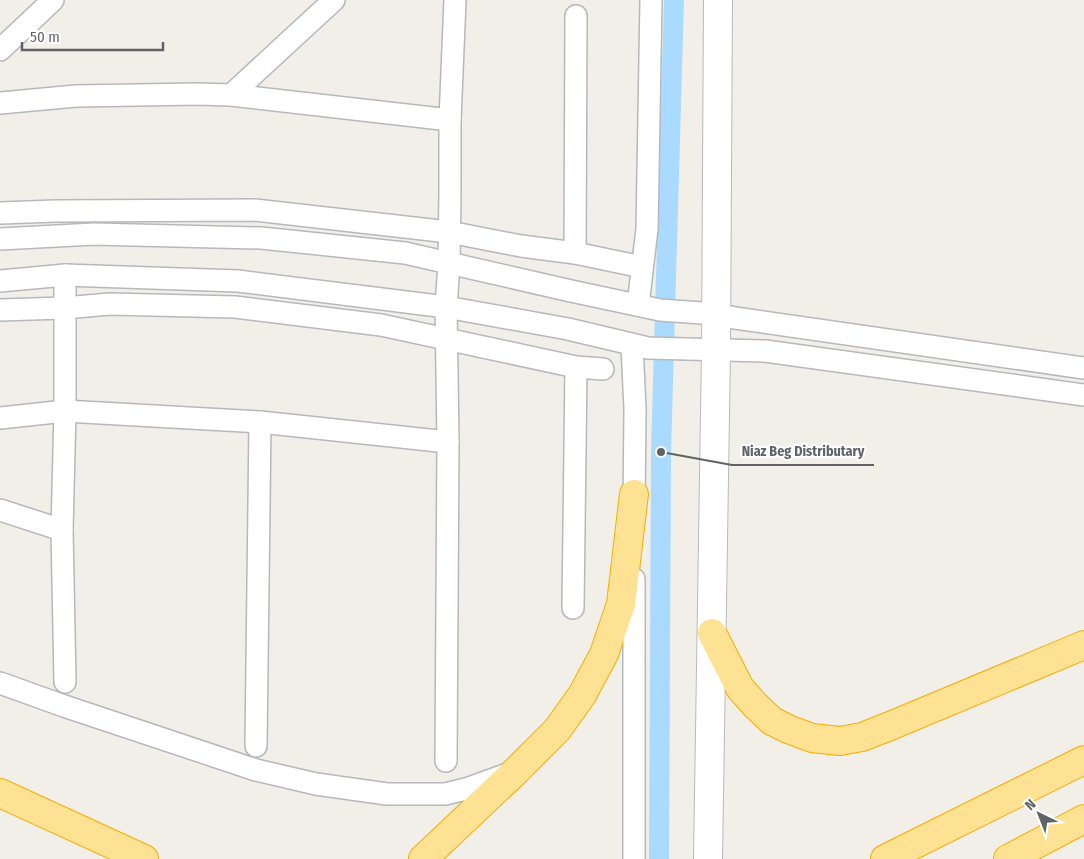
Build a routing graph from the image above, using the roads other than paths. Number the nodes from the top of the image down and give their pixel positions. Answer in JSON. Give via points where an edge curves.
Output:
{"nodes":[{"id":1,"x":53,"y":0,"type":"edge"},
{"id":2,"x":334,"y":0,"type":"edge"},
{"id":3,"x":455,"y":0,"type":"edge"},
{"id":4,"x":651,"y":0,"type":"edge"},
{"id":5,"x":718,"y":0,"type":"edge"},
{"id":6,"x":576,"y":16,"type":"dead end"},
{"id":7,"x":0,"y":50,"type":"edge"},
{"id":8,"x":231,"y":95,"type":"junction"},
{"id":9,"x":0,"y":103,"type":"edge"},
{"id":10,"x":450,"y":120,"type":"junction"},
{"id":11,"x":0,"y":213,"type":"edge"},
{"id":12,"x":450,"y":232,"type":"junction"},
{"id":13,"x":0,"y":239,"type":"edge"},
{"id":14,"x":575,"y":253,"type":"junction"},
{"id":15,"x":449,"y":263,"type":"junction"},
{"id":16,"x":642,"y":267,"type":"junction"},
{"id":17,"x":65,"y":275,"type":"junction"},
{"id":18,"x":0,"y":281,"type":"edge"},
{"id":19,"x":638,"y":304,"type":"junction"},
{"id":20,"x":446,"y":307,"type":"junction"},
{"id":21,"x":64,"y":308,"type":"junction"},
{"id":22,"x":0,"y":310,"type":"edge"},
{"id":23,"x":707,"y":313,"type":"junction"},
{"id":24,"x":447,"y":340,"type":"junction"},
{"id":25,"x":632,"y":344,"type":"junction"},
{"id":26,"x":705,"y":350,"type":"junction"},
{"id":27,"x":576,"y":367,"type":"junction"},
{"id":28,"x":1084,"y":368,"type":"edge"},
{"id":29,"x":603,"y":369,"type":"dead end"},
{"id":30,"x":1084,"y":395,"type":"edge"},
{"id":31,"x":66,"y":411,"type":"junction"},
{"id":32,"x":0,"y":418,"type":"edge"},
{"id":33,"x":260,"y":422,"type":"junction"},
{"id":34,"x":448,"y":442,"type":"junction"},
{"id":35,"x":634,"y":494,"type":"junction"},
{"id":36,"x":0,"y":510,"type":"edge"},
{"id":37,"x":62,"y":530,"type":"junction"},
{"id":38,"x":573,"y":608,"type":"dead end"},
{"id":39,"x":712,"y":633,"type":"junction"},
{"id":40,"x":1084,"y":645,"type":"edge"},
{"id":41,"x":65,"y":682,"type":"dead end"},
{"id":42,"x":0,"y":683,"type":"edge"},
{"id":43,"x":256,"y":746,"type":"dead end"},
{"id":44,"x":1084,"y":760,"type":"edge"},
{"id":45,"x":446,"y":761,"type":"dead end"},
{"id":46,"x":517,"y":770,"type":"junction"},
{"id":47,"x":0,"y":793,"type":"edge"},
{"id":48,"x":1084,"y":819,"type":"edge"},
{"id":49,"x":144,"y":859,"type":"edge"},
{"id":50,"x":423,"y":859,"type":"edge"},
{"id":51,"x":634,"y":859,"type":"edge"},
{"id":52,"x":708,"y":859,"type":"edge"},
{"id":53,"x":885,"y":859,"type":"edge"},
{"id":54,"x":1008,"y":859,"type":"edge"}],
"edges":[{"from":1,"to":7,"type":"street"},
{"from":2,"to":8,"type":"street"},
{"from":3,"to":10,"type":"street"},
{"from":4,"to":16,"type":"street","via":[[647,229]]},
{"from":5,"to":23,"type":"main road"},
{"from":6,"to":14,"type":"street"},
{"from":8,"to":9,"type":"street","via":[[76,96]]},
{"from":8,"to":10,"type":"street"},
{"from":10,"to":12,"type":"street"},
{"from":11,"to":12,"type":"street","via":[[255,210]]},
{"from":12,"to":14,"type":"street"},
{"from":12,"to":15,"type":"street"},
{"from":13,"to":15,"type":"street","via":[[94,234],[261,238],[406,253]]},
{"from":14,"to":16,"type":"street"},
{"from":15,"to":19,"type":"street"},
{"from":15,"to":20,"type":"street"},
{"from":16,"to":19,"type":"street"},
{"from":17,"to":18,"type":"street"},
{"from":17,"to":20,"type":"street","via":[[238,281]]},
{"from":17,"to":21,"type":"street"},
{"from":19,"to":23,"type":"street","via":[[660,310]]},
{"from":20,"to":24,"type":"street"},
{"from":20,"to":25,"type":"street"},
{"from":21,"to":22,"type":"street"},
{"from":21,"to":24,"type":"street","via":[[110,304],[235,307],[381,325]]},
{"from":21,"to":31,"type":"street"},
{"from":23,"to":26,"type":"main road"},
{"from":23,"to":28,"type":"street"},
{"from":24,"to":27,"type":"street"},
{"from":24,"to":34,"type":"street"},
{"from":25,"to":26,"type":"street","via":[[659,349]]},
{"from":25,"to":35,"type":"street"},
{"from":26,"to":30,"type":"street","via":[[765,351]]},
{"from":26,"to":39,"type":"main road"},
{"from":27,"to":29,"type":"street"},
{"from":27,"to":38,"type":"street"},
{"from":31,"to":32,"type":"street"},
{"from":31,"to":33,"type":"street"},
{"from":31,"to":37,"type":"street"},
{"from":33,"to":34,"type":"street"},
{"from":33,"to":43,"type":"street"},
{"from":34,"to":45,"type":"street"},
{"from":35,"to":46,"type":"highway","via":[[621,604],[604,654],[557,730]]},
{"from":35,"to":51,"type":"street"},
{"from":36,"to":37,"type":"street"},
{"from":37,"to":41,"type":"street"},
{"from":39,"to":40,"type":"highway","via":[[740,688],[772,721],[812,738],[840,741],[890,726]]},
{"from":39,"to":52,"type":"main road"},
{"from":42,"to":46,"type":"street","via":[[256,770],[316,784],[388,794],[445,794]]},
{"from":44,"to":53,"type":"highway"},
{"from":46,"to":50,"type":"highway"},
{"from":47,"to":49,"type":"highway"},
{"from":48,"to":54,"type":"highway"}]}
